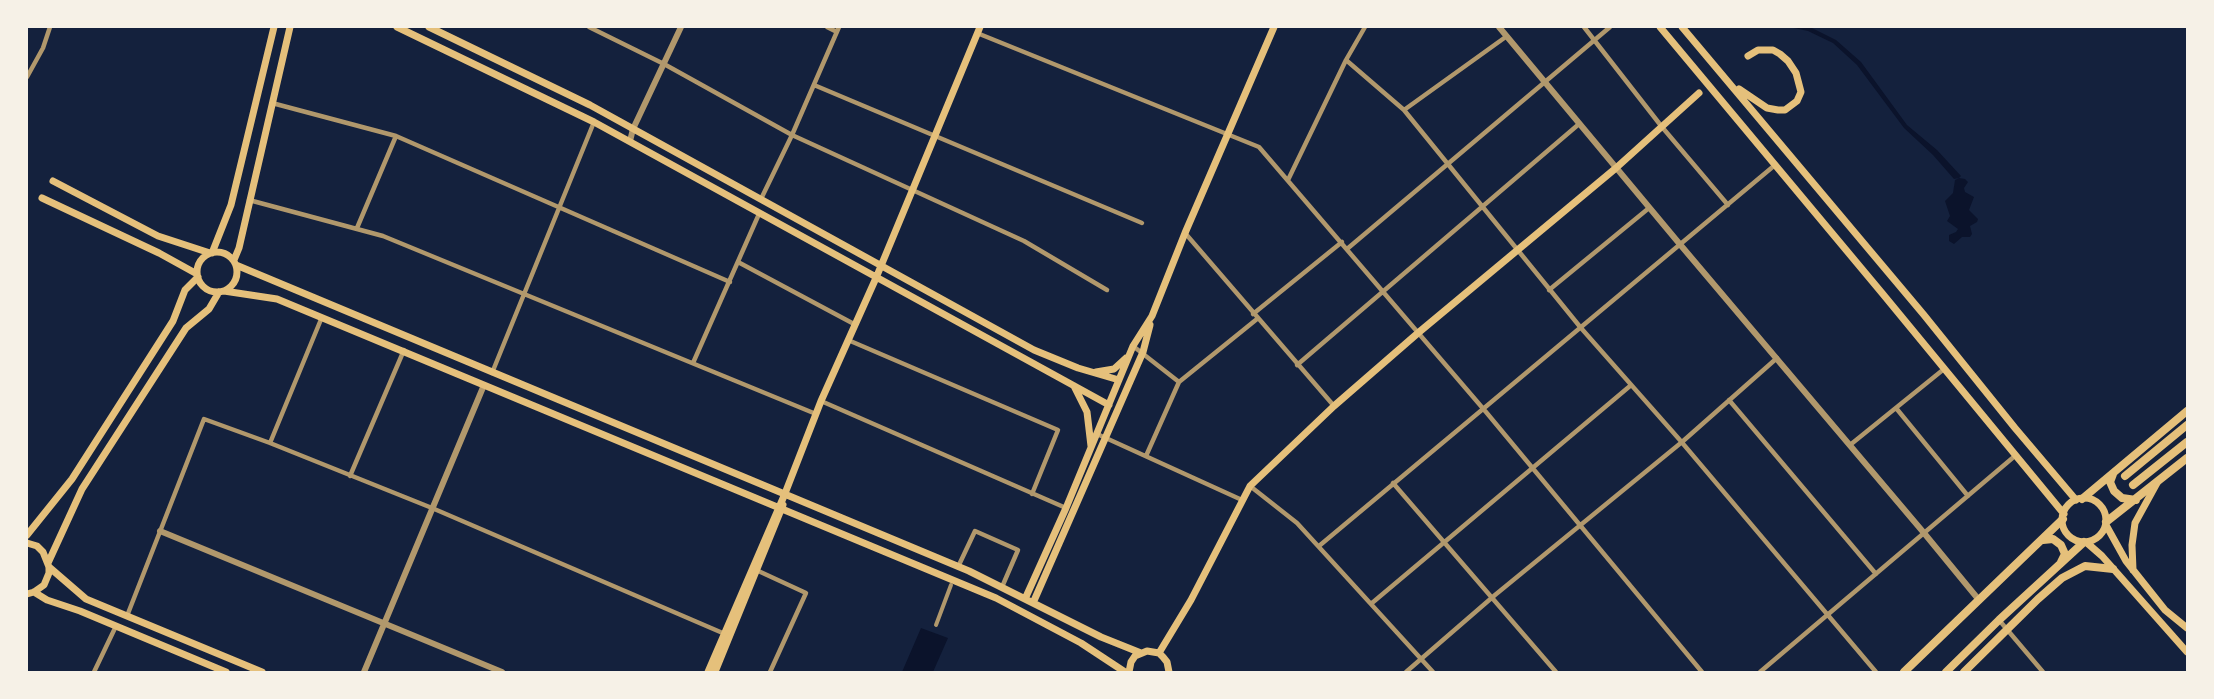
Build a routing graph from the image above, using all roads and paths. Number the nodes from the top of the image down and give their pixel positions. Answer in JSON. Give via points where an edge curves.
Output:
{"nodes":[{"id":1,"x":50,"y":27,"type":"edge"},
{"id":2,"x":274,"y":27,"type":"edge"},
{"id":3,"x":290,"y":27,"type":"edge"},
{"id":4,"x":397,"y":27,"type":"edge"},
{"id":5,"x":429,"y":27,"type":"edge"},
{"id":6,"x":589,"y":27,"type":"edge"},
{"id":7,"x":681,"y":27,"type":"edge"},
{"id":8,"x":827,"y":27,"type":"edge"},
{"id":9,"x":1274,"y":27,"type":"edge"},
{"id":10,"x":1365,"y":27,"type":"edge"},
{"id":11,"x":1499,"y":27,"type":"edge"},
{"id":12,"x":1584,"y":27,"type":"edge"},
{"id":13,"x":1610,"y":27,"type":"edge"},
{"id":14,"x":1660,"y":27,"type":"edge"},
{"id":15,"x":1682,"y":27,"type":"edge"},
{"id":16,"x":838,"y":29,"type":"edge"},
{"id":17,"x":978,"y":30,"type":"edge"},
{"id":18,"x":1507,"y":36,"type":"junction"},
{"id":19,"x":1594,"y":40,"type":"junction"},
{"id":20,"x":1748,"y":56,"type":"dead end"},
{"id":21,"x":1346,"y":60,"type":"junction"},
{"id":22,"x":664,"y":64,"type":"junction"},
{"id":23,"x":27,"y":77,"type":"edge"},
{"id":24,"x":1730,"y":82,"type":"junction"},
{"id":25,"x":1546,"y":83,"type":"junction"},
{"id":26,"x":814,"y":85,"type":"junction"},
{"id":27,"x":1699,"y":93,"type":"dead end"},
{"id":28,"x":1716,"y":94,"type":"junction"},
{"id":29,"x":272,"y":102,"type":"junction"},
{"id":30,"x":1404,"y":110,"type":"junction"},
{"id":31,"x":594,"y":122,"type":"junction"},
{"id":32,"x":1579,"y":124,"type":"junction"},
{"id":33,"x":1664,"y":124,"type":"junction"},
{"id":34,"x":633,"y":129,"type":"junction"},
{"id":35,"x":935,"y":134,"type":"junction"},
{"id":36,"x":792,"y":135,"type":"junction"},
{"id":37,"x":1228,"y":135,"type":"junction"},
{"id":38,"x":396,"y":136,"type":"junction"},
{"id":39,"x":630,"y":141,"type":"junction"},
{"id":40,"x":1448,"y":164,"type":"junction"},
{"id":41,"x":1775,"y":165,"type":"junction"},
{"id":42,"x":1616,"y":168,"type":"junction"},
{"id":43,"x":1288,"y":180,"type":"junction"},
{"id":44,"x":53,"y":182,"type":"dead end"},
{"id":45,"x":912,"y":189,"type":"junction"},
{"id":46,"x":42,"y":198,"type":"dead end"},
{"id":47,"x":761,"y":199,"type":"junction"},
{"id":48,"x":249,"y":200,"type":"junction"},
{"id":49,"x":1728,"y":205,"type":"junction"},
{"id":50,"x":560,"y":206,"type":"junction"},
{"id":51,"x":1481,"y":207,"type":"junction"},
{"id":52,"x":1649,"y":208,"type":"junction"},
{"id":53,"x":759,"y":214,"type":"junction"},
{"id":54,"x":1142,"y":223,"type":"dead end"},
{"id":55,"x":357,"y":228,"type":"junction"},
{"id":56,"x":1185,"y":233,"type":"junction"},
{"id":57,"x":1342,"y":242,"type":"junction"},
{"id":58,"x":1680,"y":245,"type":"junction"},
{"id":59,"x":1347,"y":249,"type":"junction"},
{"id":60,"x":1516,"y":250,"type":"junction"},
{"id":61,"x":211,"y":253,"type":"junction"},
{"id":62,"x":738,"y":262,"type":"junction"},
{"id":63,"x":235,"y":263,"type":"junction"},
{"id":64,"x":881,"y":265,"type":"junction"},
{"id":65,"x":198,"y":275,"type":"junction"},
{"id":66,"x":876,"y":278,"type":"junction"},
{"id":67,"x":730,"y":282,"type":"junction"},
{"id":68,"x":1107,"y":290,"type":"dead end"},
{"id":69,"x":1383,"y":290,"type":"junction"},
{"id":70,"x":1549,"y":290,"type":"junction"},
{"id":71,"x":222,"y":291,"type":"junction"},
{"id":72,"x":524,"y":295,"type":"junction"},
{"id":73,"x":1253,"y":314,"type":"junction"},
{"id":74,"x":1152,"y":316,"type":"junction"},
{"id":75,"x":322,"y":317,"type":"junction"},
{"id":76,"x":1257,"y":319,"type":"junction"},
{"id":77,"x":854,"y":324,"type":"junction"},
{"id":78,"x":1581,"y":328,"type":"junction"},
{"id":79,"x":1418,"y":333,"type":"junction"},
{"id":80,"x":848,"y":340,"type":"junction"},
{"id":81,"x":1133,"y":346,"type":"junction"},
{"id":82,"x":404,"y":350,"type":"junction"},
{"id":83,"x":1143,"y":352,"type":"junction"},
{"id":84,"x":1777,"y":358,"type":"junction"},
{"id":85,"x":693,"y":363,"type":"junction"},
{"id":86,"x":1297,"y":365,"type":"junction"},
{"id":87,"x":1944,"y":369,"type":"junction"},
{"id":88,"x":1092,"y":372,"type":"junction"},
{"id":89,"x":492,"y":373,"type":"junction"},
{"id":90,"x":1119,"y":380,"type":"junction"},
{"id":91,"x":1179,"y":382,"type":"junction"},
{"id":92,"x":484,"y":385,"type":"junction"},
{"id":93,"x":1074,"y":386,"type":"junction"},
{"id":94,"x":1630,"y":386,"type":"junction"},
{"id":95,"x":1729,"y":400,"type":"junction"},
{"id":96,"x":821,"y":401,"type":"junction"},
{"id":97,"x":1109,"y":405,"type":"junction"},
{"id":98,"x":1334,"y":406,"type":"junction"},
{"id":99,"x":1896,"y":408,"type":"junction"},
{"id":100,"x":1483,"y":409,"type":"junction"},
{"id":101,"x":2187,"y":411,"type":"edge"},
{"id":102,"x":816,"y":414,"type":"junction"},
{"id":103,"x":2187,"y":425,"type":"edge"},
{"id":104,"x":1097,"y":434,"type":"junction"},
{"id":105,"x":1106,"y":439,"type":"junction"},
{"id":106,"x":1682,"y":442,"type":"junction"},
{"id":107,"x":2187,"y":442,"type":"edge"},
{"id":108,"x":270,"y":443,"type":"junction"},
{"id":109,"x":1850,"y":445,"type":"junction"},
{"id":110,"x":1091,"y":449,"type":"junction"},
{"id":111,"x":2016,"y":455,"type":"junction"},
{"id":112,"x":1146,"y":456,"type":"junction"},
{"id":113,"x":2187,"y":458,"type":"edge"},
{"id":114,"x":1531,"y":467,"type":"junction"},
{"id":115,"x":2113,"y":472,"type":"junction"},
{"id":116,"x":350,"y":476,"type":"junction"},
{"id":117,"x":2125,"y":476,"type":"dead end"},
{"id":118,"x":2158,"y":482,"type":"junction"},
{"id":119,"x":1394,"y":483,"type":"junction"},
{"id":120,"x":2133,"y":485,"type":"dead end"},
{"id":121,"x":1250,"y":486,"type":"junction"},
{"id":122,"x":1032,"y":494,"type":"junction"},
{"id":123,"x":784,"y":496,"type":"junction"},
{"id":124,"x":1968,"y":496,"type":"junction"},
{"id":125,"x":2079,"y":499,"type":"junction"},
{"id":126,"x":1242,"y":500,"type":"junction"},
{"id":127,"x":2136,"y":500,"type":"junction"},
{"id":128,"x":432,"y":508,"type":"junction"},
{"id":129,"x":1066,"y":508,"type":"junction"},
{"id":130,"x":781,"y":509,"type":"junction"},
{"id":131,"x":2063,"y":516,"type":"junction"},
{"id":132,"x":2106,"y":523,"type":"junction"},
{"id":133,"x":1580,"y":525,"type":"junction"},
{"id":134,"x":160,"y":531,"type":"junction"},
{"id":135,"x":1924,"y":532,"type":"junction"},
{"id":136,"x":27,"y":535,"type":"edge"},
{"id":137,"x":2042,"y":541,"type":"junction"},
{"id":138,"x":1442,"y":542,"type":"junction"},
{"id":139,"x":2085,"y":542,"type":"junction"},
{"id":140,"x":27,"y":543,"type":"edge"},
{"id":141,"x":1319,"y":546,"type":"junction"},
{"id":142,"x":49,"y":565,"type":"junction"},
{"id":143,"x":958,"y":567,"type":"junction"},
{"id":144,"x":2057,"y":568,"type":"junction"},
{"id":145,"x":755,"y":569,"type":"junction"},
{"id":146,"x":2113,"y":569,"type":"junction"},
{"id":147,"x":2133,"y":570,"type":"junction"},
{"id":148,"x":1876,"y":574,"type":"junction"},
{"id":149,"x":951,"y":585,"type":"dead end"},
{"id":150,"x":1002,"y":587,"type":"junction"},
{"id":151,"x":29,"y":594,"type":"edge"},
{"id":152,"x":1024,"y":598,"type":"junction"},
{"id":153,"x":1491,"y":598,"type":"junction"},
{"id":154,"x":1979,"y":600,"type":"junction"},
{"id":155,"x":1033,"y":603,"type":"junction"},
{"id":156,"x":1372,"y":603,"type":"junction"},
{"id":157,"x":1828,"y":615,"type":"junction"},
{"id":158,"x":127,"y":616,"type":"junction"},
{"id":159,"x":1999,"y":620,"type":"junction"},
{"id":160,"x":936,"y":624,"type":"dead end"},
{"id":161,"x":384,"y":625,"type":"junction"},
{"id":162,"x":116,"y":626,"type":"junction"},
{"id":163,"x":2187,"y":627,"type":"edge"},
{"id":164,"x":2007,"y":629,"type":"junction"},
{"id":165,"x":727,"y":635,"type":"junction"},
{"id":166,"x":2187,"y":652,"type":"edge"},
{"id":167,"x":1141,"y":653,"type":"junction"},
{"id":168,"x":1159,"y":653,"type":"junction"},
{"id":169,"x":1420,"y":660,"type":"junction"},
{"id":170,"x":1171,"y":671,"type":"edge"},
{"id":171,"x":94,"y":672,"type":"edge"},
{"id":172,"x":226,"y":672,"type":"edge"},
{"id":173,"x":262,"y":672,"type":"edge"},
{"id":174,"x":364,"y":672,"type":"edge"},
{"id":175,"x":502,"y":672,"type":"edge"},
{"id":176,"x":708,"y":672,"type":"edge"},
{"id":177,"x":715,"y":672,"type":"edge"},
{"id":178,"x":770,"y":672,"type":"edge"},
{"id":179,"x":1125,"y":672,"type":"edge"},
{"id":180,"x":1129,"y":672,"type":"edge"},
{"id":181,"x":1406,"y":672,"type":"edge"},
{"id":182,"x":1433,"y":672,"type":"edge"},
{"id":183,"x":1556,"y":672,"type":"edge"},
{"id":184,"x":1702,"y":672,"type":"edge"},
{"id":185,"x":1760,"y":672,"type":"edge"},
{"id":186,"x":1876,"y":672,"type":"edge"},
{"id":187,"x":1904,"y":672,"type":"edge"},
{"id":188,"x":1946,"y":672,"type":"edge"},
{"id":189,"x":1964,"y":672,"type":"edge"},
{"id":190,"x":2043,"y":672,"type":"edge"}],
"edges":[{"from":1,"to":23,"type":"street"},
{"from":2,"to":61,"type":"main road","via":[[231,205]]},
{"from":3,"to":29,"type":"main road"},
{"from":4,"to":31,"type":"main road"},
{"from":5,"to":34,"type":"main road"},
{"from":6,"to":22,"type":"street"},
{"from":7,"to":22,"type":"street"},
{"from":8,"to":16,"type":"street"},
{"from":9,"to":37,"type":"main road"},
{"from":10,"to":21,"type":"street"},
{"from":11,"to":18,"type":"street"},
{"from":12,"to":19,"type":"street"},
{"from":13,"to":19,"type":"street"},
{"from":14,"to":28,"type":"main road"},
{"from":15,"to":24,"type":"main road"},
{"from":16,"to":26,"type":"street"},
{"from":17,"to":35,"type":"main road"},
{"from":17,"to":37,"type":"street"},
{"from":18,"to":25,"type":"street"},
{"from":18,"to":30,"type":"street"},
{"from":19,"to":25,"type":"street"},
{"from":19,"to":33,"type":"street"},
{"from":20,"to":24,"type":"main road","via":[[1758,50],[1773,50],[1788,61],[1799,81],[1801,92],[1797,101],[1785,110],[1767,108]]},
{"from":21,"to":30,"type":"street"},
{"from":21,"to":43,"type":"street"},
{"from":22,"to":34,"type":"street"},
{"from":22,"to":36,"type":"street"},
{"from":24,"to":125,"type":"main road","via":[[2015,428]]},
{"from":25,"to":32,"type":"street"},
{"from":25,"to":40,"type":"street"},
{"from":26,"to":35,"type":"street"},
{"from":26,"to":36,"type":"street"},
{"from":27,"to":33,"type":"main road"},
{"from":28,"to":33,"type":"main road","via":[[1701,97]]},
{"from":28,"to":41,"type":"main road"},
{"from":29,"to":38,"type":"street"},
{"from":29,"to":48,"type":"main road"},
{"from":30,"to":40,"type":"street"},
{"from":31,"to":39,"type":"main road"},
{"from":31,"to":50,"type":"street"},
{"from":32,"to":42,"type":"street"},
{"from":32,"to":51,"type":"street"},
{"from":33,"to":42,"type":"main road"},
{"from":33,"to":49,"type":"street"},
{"from":34,"to":39,"type":"street"},
{"from":34,"to":47,"type":"main road"},
{"from":35,"to":45,"type":"main road"},
{"from":35,"to":54,"type":"street"},
{"from":36,"to":45,"type":"street"},
{"from":36,"to":47,"type":"street"},
{"from":37,"to":43,"type":"street","via":[[1259,147]]},
{"from":37,"to":56,"type":"main road"},
{"from":38,"to":50,"type":"street"},
{"from":38,"to":55,"type":"street"},
{"from":39,"to":53,"type":"main road"},
{"from":40,"to":51,"type":"street"},
{"from":40,"to":59,"type":"street"},
{"from":41,"to":49,"type":"street"},
{"from":41,"to":87,"type":"main road"},
{"from":42,"to":52,"type":"street"},
{"from":42,"to":60,"type":"main road"},
{"from":43,"to":57,"type":"street"},
{"from":44,"to":61,"type":"main road","via":[[158,236]]},
{"from":45,"to":64,"type":"main road"},
{"from":45,"to":68,"type":"street","via":[[1024,242]]},
{"from":46,"to":65,"type":"main road"},
{"from":47,"to":64,"type":"main road"},
{"from":48,"to":55,"type":"street"},
{"from":48,"to":63,"type":"main road"},
{"from":49,"to":58,"type":"street"},
{"from":50,"to":67,"type":"street"},
{"from":50,"to":72,"type":"street"},
{"from":51,"to":60,"type":"street"},
{"from":51,"to":69,"type":"street"},
{"from":52,"to":58,"type":"street"},
{"from":52,"to":70,"type":"street"},
{"from":53,"to":62,"type":"street"},
{"from":53,"to":66,"type":"main road"},
{"from":55,"to":72,"type":"street"},
{"from":56,"to":73,"type":"street"},
{"from":56,"to":74,"type":"main road"},
{"from":57,"to":59,"type":"street"},
{"from":57,"to":73,"type":"street"},
{"from":58,"to":78,"type":"street"},
{"from":58,"to":84,"type":"street"},
{"from":59,"to":69,"type":"street"},
{"from":60,"to":70,"type":"street"},
{"from":60,"to":79,"type":"main road"},
{"from":61,"to":63,"type":"main road","via":[[221,252]]},
{"from":61,"to":65,"type":"main road","via":[[200,262]]},
{"from":62,"to":67,"type":"street"},
{"from":62,"to":77,"type":"street"},
{"from":63,"to":71,"type":"main road","via":[[237,278]]},
{"from":63,"to":89,"type":"main road"},
{"from":64,"to":66,"type":"main road"},
{"from":64,"to":88,"type":"main road","via":[[1034,350]]},
{"from":65,"to":71,"type":"main road","via":[[204,287]]},
{"from":65,"to":136,"type":"main road","via":[[185,290],[173,321],[72,479]]},
{"from":66,"to":77,"type":"main road"},
{"from":66,"to":93,"type":"main road"},
{"from":67,"to":85,"type":"street"},
{"from":69,"to":79,"type":"street"},
{"from":69,"to":86,"type":"street"},
{"from":70,"to":78,"type":"street"},
{"from":71,"to":75,"type":"main road","via":[[277,299]]},
{"from":71,"to":142,"type":"main road","via":[[209,309],[186,328],[82,489]]},
{"from":72,"to":85,"type":"street"},
{"from":72,"to":89,"type":"street"},
{"from":73,"to":76,"type":"street"},
{"from":74,"to":81,"type":"main road"},
{"from":74,"to":83,"type":"main road"},
{"from":75,"to":82,"type":"main road"},
{"from":75,"to":108,"type":"street"},
{"from":76,"to":86,"type":"street"},
{"from":76,"to":91,"type":"street"},
{"from":77,"to":80,"type":"main road"},
{"from":78,"to":94,"type":"street"},
{"from":78,"to":100,"type":"street"},
{"from":79,"to":98,"type":"main road"},
{"from":79,"to":100,"type":"street"},
{"from":80,"to":96,"type":"main road"},
{"from":80,"to":122,"type":"street","via":[[1058,430]]},
{"from":81,"to":83,"type":"street"},
{"from":81,"to":88,"type":"main road","via":[[1114,369]]},
{"from":81,"to":90,"type":"main road"},
{"from":82,"to":92,"type":"main road"},
{"from":82,"to":116,"type":"street"},
{"from":83,"to":91,"type":"street"},
{"from":83,"to":105,"type":"main road"},
{"from":84,"to":95,"type":"street"},
{"from":84,"to":109,"type":"street"},
{"from":85,"to":102,"type":"street"},
{"from":86,"to":98,"type":"street"},
{"from":87,"to":99,"type":"street"},
{"from":87,"to":111,"type":"main road"},
{"from":88,"to":90,"type":"main road"},
{"from":89,"to":123,"type":"main road"},
{"from":90,"to":97,"type":"main road"},
{"from":91,"to":112,"type":"street"},
{"from":92,"to":128,"type":"street"},
{"from":92,"to":130,"type":"main road"},
{"from":93,"to":97,"type":"main road"},
{"from":93,"to":110,"type":"main road","via":[[1087,412]]},
{"from":94,"to":106,"type":"street"},
{"from":94,"to":114,"type":"street"},
{"from":95,"to":106,"type":"street"},
{"from":95,"to":148,"type":"street"},
{"from":96,"to":102,"type":"main road"},
{"from":96,"to":122,"type":"street"},
{"from":97,"to":104,"type":"main road"},
{"from":98,"to":121,"type":"main road"},
{"from":99,"to":109,"type":"street"},
{"from":99,"to":124,"type":"street"},
{"from":100,"to":114,"type":"street"},
{"from":100,"to":119,"type":"street"},
{"from":101,"to":115,"type":"highway"},
{"from":102,"to":123,"type":"main road"},
{"from":103,"to":117,"type":"highway"},
{"from":104,"to":105,"type":"street"},
{"from":104,"to":110,"type":"main road"},
{"from":105,"to":112,"type":"street"},
{"from":105,"to":155,"type":"main road"},
{"from":106,"to":133,"type":"street"},
{"from":106,"to":157,"type":"street"},
{"from":107,"to":120,"type":"highway"},
{"from":108,"to":116,"type":"street"},
{"from":108,"to":134,"type":"street","via":[[204,419]]},
{"from":109,"to":135,"type":"street"},
{"from":110,"to":129,"type":"main road"},
{"from":111,"to":124,"type":"street"},
{"from":111,"to":131,"type":"main road"},
{"from":112,"to":126,"type":"street"},
{"from":113,"to":118,"type":"highway"},
{"from":114,"to":133,"type":"street"},
{"from":114,"to":138,"type":"street"},
{"from":115,"to":125,"type":"highway"},
{"from":115,"to":127,"type":"highway","via":[[2110,482],[2114,491],[2122,498]]},
{"from":116,"to":128,"type":"street"},
{"from":118,"to":127,"type":"highway"},
{"from":118,"to":147,"type":"main road","via":[[2134,523]]},
{"from":119,"to":138,"type":"street"},
{"from":119,"to":141,"type":"street"},
{"from":121,"to":126,"type":"main road"},
{"from":121,"to":141,"type":"street"},
{"from":122,"to":129,"type":"street"},
{"from":123,"to":130,"type":"main road"},
{"from":123,"to":143,"type":"main road"},
{"from":124,"to":135,"type":"street"},
{"from":125,"to":131,"type":"main road","via":[[2066,508]]},
{"from":125,"to":132,"type":"main road","via":[[2100,505]]},
{"from":126,"to":168,"type":"main road"},
{"from":127,"to":132,"type":"highway"},
{"from":128,"to":161,"type":"street"},
{"from":128,"to":165,"type":"street"},
{"from":129,"to":152,"type":"main road"},
{"from":130,"to":145,"type":"main road"},
{"from":130,"to":179,"type":"main road","via":[[996,598]]},
{"from":131,"to":137,"type":"highway"},
{"from":131,"to":139,"type":"main road","via":[[2067,533]]},
{"from":132,"to":139,"type":"main road","via":[[2099,536]]},
{"from":132,"to":147,"type":"main road"},
{"from":133,"to":153,"type":"street"},
{"from":133,"to":184,"type":"street"},
{"from":134,"to":158,"type":"street"},
{"from":134,"to":161,"type":"street"},
{"from":135,"to":148,"type":"street"},
{"from":135,"to":154,"type":"street"},
{"from":137,"to":144,"type":"highway","via":[[2053,539],[2061,545],[2065,554]]},
{"from":137,"to":154,"type":"highway"},
{"from":138,"to":153,"type":"street"},
{"from":138,"to":156,"type":"street"},
{"from":139,"to":144,"type":"highway"},
{"from":139,"to":146,"type":"main road"},
{"from":140,"to":142,"type":"main road","via":[[43,552]]},
{"from":141,"to":156,"type":"street"},
{"from":142,"to":151,"type":"main road","via":[[47,579]]},
{"from":142,"to":158,"type":"main road","via":[[86,599]]},
{"from":143,"to":150,"type":"main road"},
{"from":143,"to":150,"type":"street","via":[[975,531],[1018,550]]},
{"from":144,"to":159,"type":"highway"},
{"from":144,"to":164,"type":"highway"},
{"from":145,"to":165,"type":"main road"},
{"from":145,"to":178,"type":"street","via":[[806,593]]},
{"from":146,"to":164,"type":"highway","via":[[2077,569]]},
{"from":146,"to":166,"type":"main road"},
{"from":147,"to":163,"type":"main road","via":[[2165,610]]},
{"from":148,"to":157,"type":"street"},
{"from":149,"to":160,"type":"street"},
{"from":150,"to":152,"type":"main road"},
{"from":151,"to":162,"type":"main road"},
{"from":152,"to":155,"type":"main road"},
{"from":153,"to":169,"type":"street"},
{"from":153,"to":183,"type":"street"},
{"from":154,"to":187,"type":"highway"},
{"from":155,"to":167,"type":"main road"},
{"from":156,"to":169,"type":"street"},
{"from":157,"to":185,"type":"street"},
{"from":157,"to":186,"type":"street"},
{"from":158,"to":173,"type":"main road"},
{"from":159,"to":164,"type":"street"},
{"from":159,"to":188,"type":"highway"},
{"from":161,"to":174,"type":"street"},
{"from":161,"to":175,"type":"street"},
{"from":162,"to":171,"type":"street"},
{"from":162,"to":172,"type":"main road"},
{"from":164,"to":189,"type":"highway"},
{"from":164,"to":190,"type":"street"},
{"from":165,"to":176,"type":"main road"},
{"from":165,"to":177,"type":"main road"},
{"from":167,"to":168,"type":"main road"},
{"from":167,"to":180,"type":"main road","via":[[1131,662]]},
{"from":168,"to":170,"type":"main road"},
{"from":169,"to":181,"type":"street"},
{"from":169,"to":182,"type":"street"}]}
